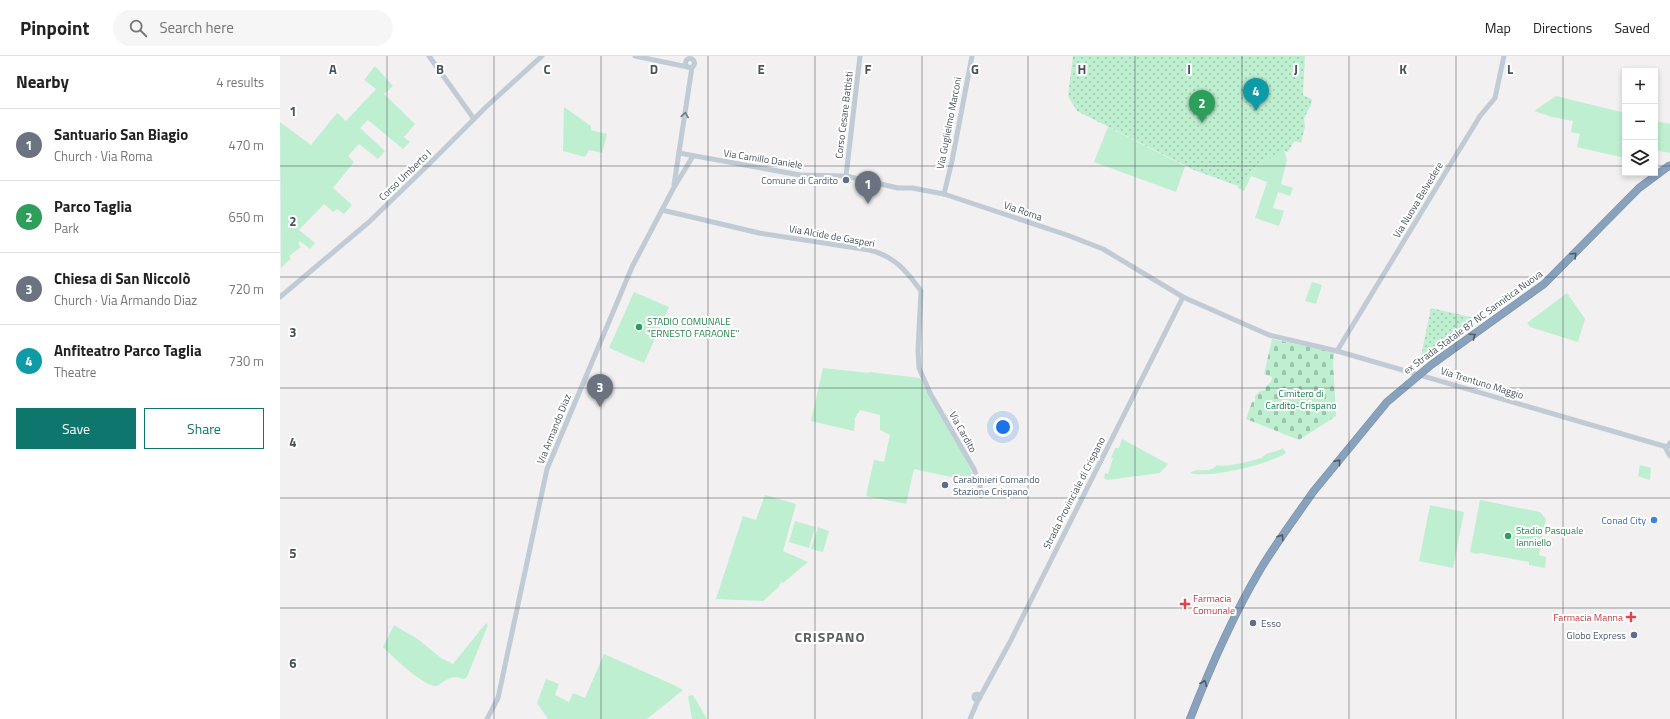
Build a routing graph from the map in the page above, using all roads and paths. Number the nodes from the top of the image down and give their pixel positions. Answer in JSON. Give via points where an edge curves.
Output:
{"nodes":[{"id":1,"x":429,"y":56,"type":"edge"},
{"id":2,"x":542,"y":56,"type":"edge"},
{"id":3,"x":636,"y":56,"type":"edge"},
{"id":4,"x":860,"y":56,"type":"edge"},
{"id":5,"x":972,"y":56,"type":"edge"},
{"id":6,"x":1504,"y":56,"type":"edge"},
{"id":7,"x":538,"y":58,"type":"edge"},
{"id":8,"x":691,"y":61,"type":"edge"},
{"id":9,"x":474,"y":119,"type":"junction"},
{"id":10,"x":679,"y":153,"type":"junction"},
{"id":11,"x":693,"y":156,"type":"junction"},
{"id":12,"x":1670,"y":165,"type":"edge"},
{"id":13,"x":676,"y":170,"type":"junction"},
{"id":14,"x":682,"y":174,"type":"junction"},
{"id":15,"x":846,"y":176,"type":"junction"},
{"id":16,"x":673,"y":189,"type":"junction"},
{"id":17,"x":944,"y":194,"type":"junction"},
{"id":18,"x":662,"y":210,"type":"junction"},
{"id":19,"x":280,"y":297,"type":"edge"},
{"id":20,"x":1183,"y":297,"type":"junction"},
{"id":21,"x":1291,"y":340,"type":"joint"},
{"id":22,"x":1337,"y":350,"type":"junction"},
{"id":23,"x":924,"y":380,"type":"joint"},
{"id":24,"x":1668,"y":445,"type":"edge"},
{"id":25,"x":1670,"y":456,"type":"edge"},
{"id":26,"x":981,"y":496,"type":"dead end"},
{"id":27,"x":487,"y":719,"type":"edge"},
{"id":28,"x":970,"y":719,"type":"edge"},
{"id":29,"x":1190,"y":719,"type":"edge"}],
"edges":[{"from":1,"to":9,"type":"street"},
{"from":2,"to":7,"type":"street","name":"Corso Umberto I"},
{"from":3,"to":8,"type":"street","via":[[680,65]]},
{"from":4,"to":15,"type":"street","name":"Corso Cesare Battisti"},
{"from":5,"to":17,"type":"street","name":"Via Guglielmo Marconi"},
{"from":6,"to":22,"type":"street","name":"Via Nuova Belvedere","via":[[1495,98],[1480,116]]},
{"from":7,"to":9,"type":"street","name":"Corso Umberto I"},
{"from":10,"to":8,"type":"street","one_way":true},
{"from":9,"to":19,"type":"street","name":"Corso Umberto I","via":[[369,222]]},
{"from":10,"to":11,"type":"street","name":"Via Camillo Daniele"},
{"from":10,"to":13,"type":"street"},
{"from":11,"to":14,"type":"street","name":"Via Armando Diaz"},
{"from":11,"to":15,"type":"street","name":"Via Camillo Daniele","via":[[800,175]]},
{"from":29,"to":12,"type":"highway","name":"ex Strada Statale 87 NC Sannitica Nuova","one_way":true,"bridge":true,"via":[[1220,646],[1260,570],[1313,492],[1387,402],[1430,365],[1544,284],[1639,188]]},
{"from":13,"to":14,"type":"street","via":[[678,175]]},
{"from":13,"to":16,"type":"street"},
{"from":14,"to":16,"type":"street","name":"Via Armando Diaz"},
{"from":15,"to":17,"type":"street","name":"Via Roma","via":[[898,188]]},
{"from":16,"to":18,"type":"street","name":"Via Armando Diaz"},
{"from":17,"to":20,"type":"street","name":"Via Roma","via":[[1103,249]]},
{"from":18,"to":23,"type":"street","name":"Via Alcide de Gasperi","via":[[759,233],[869,250],[882,253],[893,260],[904,269],[921,291],[918,350],[919,368]]},
{"from":18,"to":27,"type":"street","name":"Via Armando Diaz","via":[[632,267],[547,469],[500,692]]},
{"from":20,"to":21,"type":"street","name":"Via Roma","via":[[1269,335]]},
{"from":20,"to":28,"type":"street","name":"Strada Provinciale di Crispano"},
{"from":21,"to":22,"type":"street","name":"Via Trentuno Maggio"},
{"from":22,"to":24,"type":"street","name":"Via Trentuno Maggio"},
{"from":23,"to":26,"type":"street","name":"Via Cardito","via":[[974,469]]},
{"from":24,"to":25,"type":"street","via":[[1667,453]]}]}
